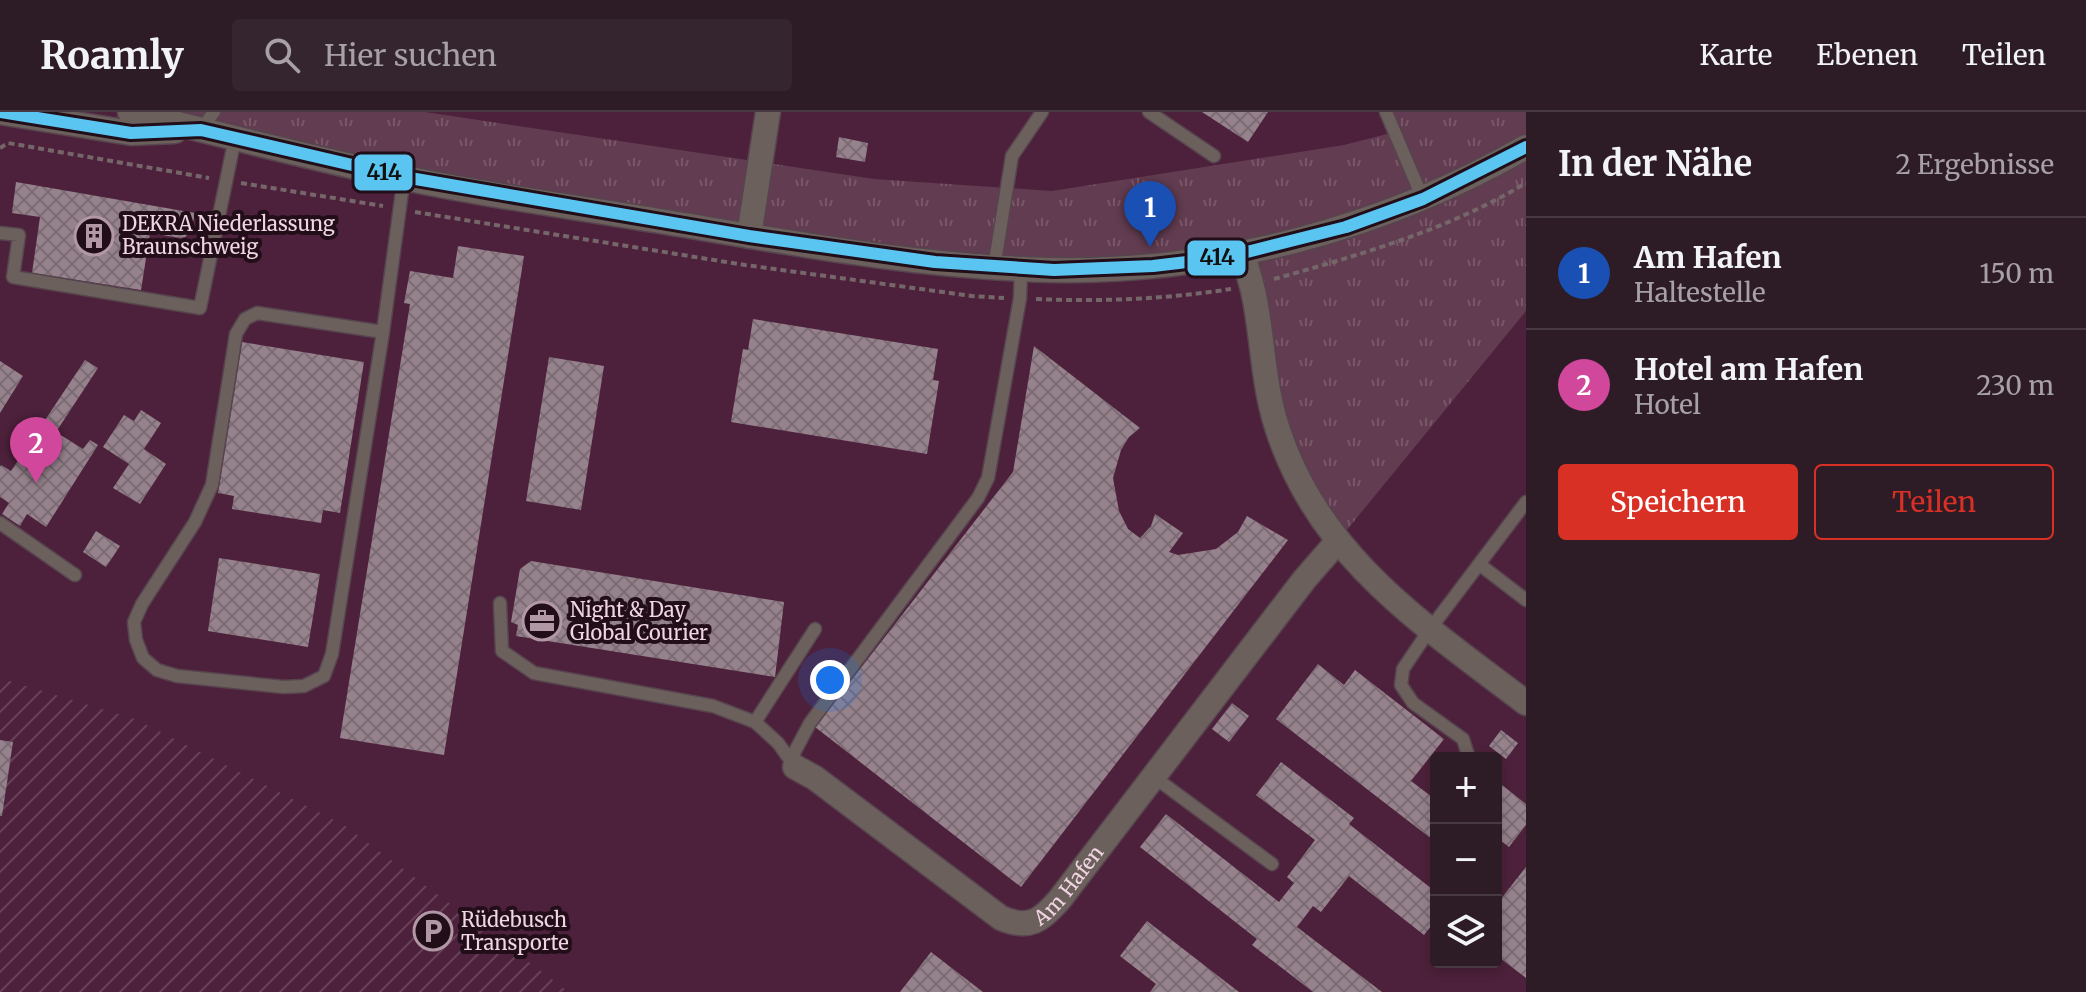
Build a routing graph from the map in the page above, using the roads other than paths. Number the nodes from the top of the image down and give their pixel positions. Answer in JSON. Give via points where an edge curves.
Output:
{"nodes":[{"id":1,"x":130,"y":112,"type":"edge"},
{"id":2,"x":158,"y":112,"type":"edge"},
{"id":3,"x":768,"y":112,"type":"edge"},
{"id":4,"x":1042,"y":112,"type":"edge"},
{"id":5,"x":1149,"y":112,"type":"edge"},
{"id":6,"x":1386,"y":112,"type":"edge"},
{"id":7,"x":2,"y":115,"type":"edge"},
{"id":8,"x":208,"y":121,"type":"edge"},
{"id":9,"x":235,"y":138,"type":"junction"},
{"id":10,"x":1526,"y":147,"type":"edge"},
{"id":11,"x":1214,"y":156,"type":"dead end"},
{"id":12,"x":404,"y":177,"type":"junction"},
{"id":13,"x":1423,"y":199,"type":"junction"},
{"id":14,"x":0,"y":233,"type":"edge"},
{"id":15,"x":749,"y":236,"type":"junction"},
{"id":16,"x":1243,"y":253,"type":"junction"},
{"id":17,"x":994,"y":268,"type":"junction"},
{"id":18,"x":1021,"y":269,"type":"junction"},
{"id":19,"x":383,"y":332,"type":"junction"},
{"id":20,"x":1526,"y":502,"type":"edge"},
{"id":21,"x":0,"y":523,"type":"edge"},
{"id":22,"x":1337,"y":542,"type":"junction"},
{"id":23,"x":1479,"y":564,"type":"junction"},
{"id":24,"x":75,"y":575,"type":"dead end"},
{"id":25,"x":1526,"y":600,"type":"edge"},
{"id":26,"x":500,"y":603,"type":"dead end"},
{"id":27,"x":815,"y":629,"type":"dead end"},
{"id":28,"x":1430,"y":629,"type":"junction"},
{"id":29,"x":1526,"y":703,"type":"edge"},
{"id":30,"x":755,"y":722,"type":"junction"},
{"id":31,"x":1467,"y":752,"type":"edge"},
{"id":32,"x":795,"y":767,"type":"junction"},
{"id":33,"x":1154,"y":777,"type":"junction"},
{"id":34,"x":1272,"y":864,"type":"dead end"}],
"edges":[{"from":1,"to":8,"type":"street"},
{"from":2,"to":8,"type":"street"},
{"from":3,"to":15,"type":"street"},
{"from":4,"to":17,"type":"lane","via":[[1012,156]]},
{"from":5,"to":11,"type":"lane"},
{"from":6,"to":13,"type":"lane"},
{"from":7,"to":8,"type":"street","via":[[131,133]]},
{"from":8,"to":9,"type":"street"},
{"from":9,"to":12,"type":"street"},
{"from":9,"to":14,"type":"lane","via":[[200,308],[13,277],[19,235]]},
{"from":10,"to":13,"type":"street"},
{"from":12,"to":15,"type":"street"},
{"from":12,"to":19,"type":"lane"},
{"from":13,"to":16,"type":"street","via":[[1346,227]]},
{"from":15,"to":17,"type":"street"},
{"from":16,"to":18,"type":"street","via":[[1153,266]]},
{"from":16,"to":22,"type":"street","via":[[1276,425],[1307,497]]},
{"from":17,"to":18,"type":"street"},
{"from":18,"to":32,"type":"lane","via":[[988,478],[810,723],[794,753]]},
{"from":19,"to":19,"type":"lane","via":[[257,313],[245,319],[236,334],[212,485],[134,622],[143,658],[157,670],[284,687],[304,686],[324,676],[332,654]]},
{"from":20,"to":23,"type":"lane"},
{"from":21,"to":24,"type":"lane"},
{"from":22,"to":28,"type":"street","via":[[1396,603]]},
{"from":22,"to":33,"type":"street","name":"Am Hafen"},
{"from":23,"to":25,"type":"lane"},
{"from":23,"to":28,"type":"lane"},
{"from":26,"to":30,"type":"lane","via":[[502,651],[534,673],[713,706]]},
{"from":27,"to":30,"type":"lane"},
{"from":28,"to":29,"type":"street"},
{"from":28,"to":31,"type":"lane","via":[[1403,669],[1401,685],[1413,703],[1463,739]]},
{"from":30,"to":32,"type":"lane"},
{"from":32,"to":33,"type":"street","name":"Am Hafen","via":[[1015,924],[1045,916]]},
{"from":33,"to":34,"type":"lane"}]}
